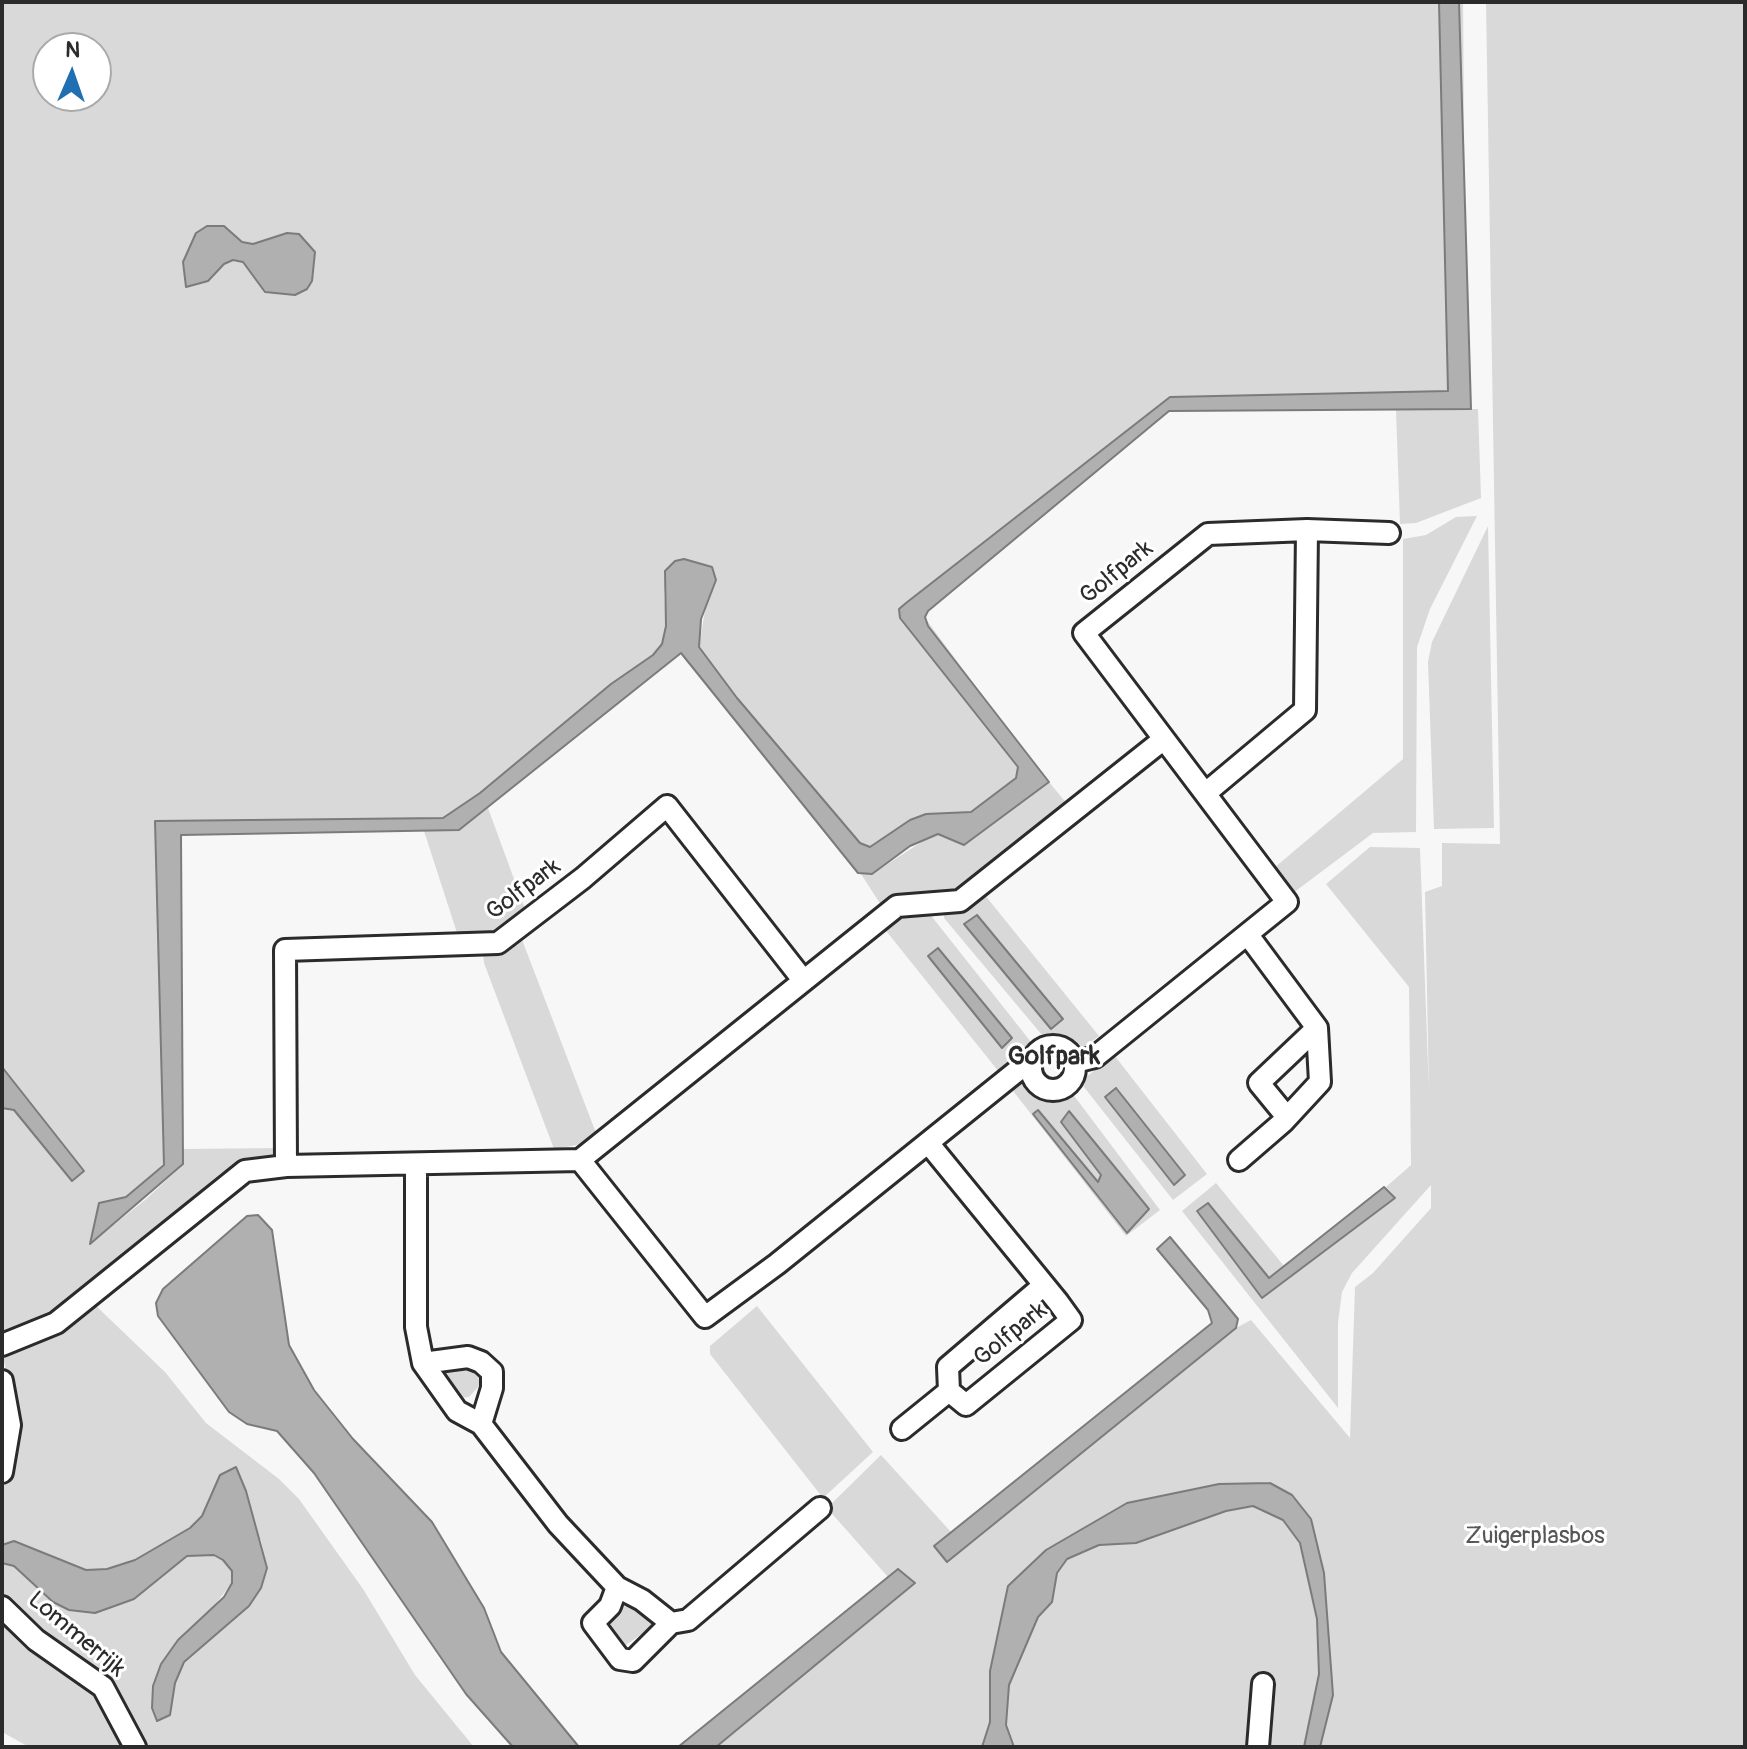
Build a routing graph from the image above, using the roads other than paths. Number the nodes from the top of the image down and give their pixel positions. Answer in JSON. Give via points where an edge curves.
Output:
{"nodes":[{"id":1,"x":1307,"y":530,"type":"junction"},
{"id":2,"x":1389,"y":533,"type":"dead end"},
{"id":3,"x":1164,"y":739,"type":"junction"},
{"id":4,"x":1207,"y":792,"type":"junction"},
{"id":5,"x":1248,"y":935,"type":"junction"},
{"id":6,"x":803,"y":980,"type":"junction"},
{"id":7,"x":1317,"y":1028,"type":"junction"},
{"id":8,"x":1075,"y":1062,"type":"junction"},
{"id":9,"x":1030,"y":1068,"type":"junction"},
{"id":10,"x":1286,"y":1116,"type":"junction"},
{"id":11,"x":929,"y":1144,"type":"junction"},
{"id":12,"x":580,"y":1160,"type":"junction"},
{"id":13,"x":1239,"y":1160,"type":"dead end"},
{"id":14,"x":416,"y":1165,"type":"junction"},
{"id":15,"x":286,"y":1166,"type":"junction"},
{"id":16,"x":1044,"y":1285,"type":"junction"},
{"id":17,"x":2,"y":1345,"type":"edge"},
{"id":18,"x":423,"y":1363,"type":"junction"},
{"id":19,"x":2,"y":1381,"type":"edge"},
{"id":20,"x":949,"y":1391,"type":"junction"},
{"id":21,"x":481,"y":1424,"type":"junction"},
{"id":22,"x":902,"y":1429,"type":"dead end"},
{"id":23,"x":2,"y":1472,"type":"edge"},
{"id":24,"x":820,"y":1508,"type":"dead end"},
{"id":25,"x":617,"y":1587,"type":"junction"},
{"id":26,"x":2,"y":1607,"type":"edge"},
{"id":27,"x":671,"y":1623,"type":"junction"},
{"id":28,"x":1263,"y":1684,"type":"dead end"},
{"id":29,"x":135,"y":1747,"type":"edge"},
{"id":30,"x":1258,"y":1747,"type":"edge"}],
"edges":[{"from":1,"to":2,"type":"street","name":"Golfpark"},
{"from":1,"to":3,"type":"street","name":"Golfpark","via":[[1208,534],[1084,633]]},
{"from":1,"to":4,"type":"street","via":[[1305,710]]},
{"from":3,"to":4,"type":"street","name":"Golfpark"},
{"from":3,"to":6,"type":"street","via":[[960,901],[897,906]]},
{"from":4,"to":5,"type":"street","name":"Golfpark","via":[[1287,902]]},
{"from":5,"to":7,"type":"street"},
{"from":5,"to":8,"type":"street","name":"Golfpark","via":[[1095,1057]]},
{"from":6,"to":12,"type":"street"},
{"from":6,"to":15,"type":"street","name":"Golfpark","via":[[667,806],[498,943],[285,950]]},
{"from":7,"to":10,"type":"street","via":[[1320,1082]]},
{"from":7,"to":10,"type":"street","via":[[1259,1083]]},
{"from":8,"to":9,"type":"street","via":[[1067,1050],[1053,1045],[1039,1050]]},
{"from":8,"to":9,"type":"street","name":"Golfpark","via":[[1073,1078],[1056,1091],[1043,1089]]},
{"from":9,"to":11,"type":"street","via":[[1022,1067]]},
{"from":10,"to":13,"type":"street"},
{"from":11,"to":12,"type":"street","via":[[705,1317]]},
{"from":11,"to":16,"type":"street","name":"Golfpark"},
{"from":12,"to":14,"type":"street"},
{"from":14,"to":15,"type":"street"},
{"from":14,"to":18,"type":"street","via":[[416,1327]]},
{"from":15,"to":17,"type":"street","via":[[245,1171],[56,1323]]},
{"from":16,"to":20,"type":"street","name":"Golfpark","via":[[948,1367]]},
{"from":16,"to":20,"type":"street","name":"Golfpark","via":[[1071,1320],[966,1405]]},
{"from":18,"to":21,"type":"street","via":[[457,1411]]},
{"from":18,"to":21,"type":"street","via":[[468,1357],[492,1372]]},
{"from":19,"to":23,"type":"street","via":[[10,1425]]},
{"from":20,"to":22,"type":"street"},
{"from":21,"to":25,"type":"street","via":[[558,1524]]},
{"from":24,"to":27,"type":"street","via":[[688,1620]]},
{"from":25,"to":27,"type":"street"},
{"from":25,"to":27,"type":"street","via":[[610,1606],[593,1623],[620,1659],[633,1661]]},
{"from":26,"to":29,"type":"street","name":"Lommerrijk","via":[[36,1640],[103,1687]]},
{"from":28,"to":30,"type":"street"}]}
